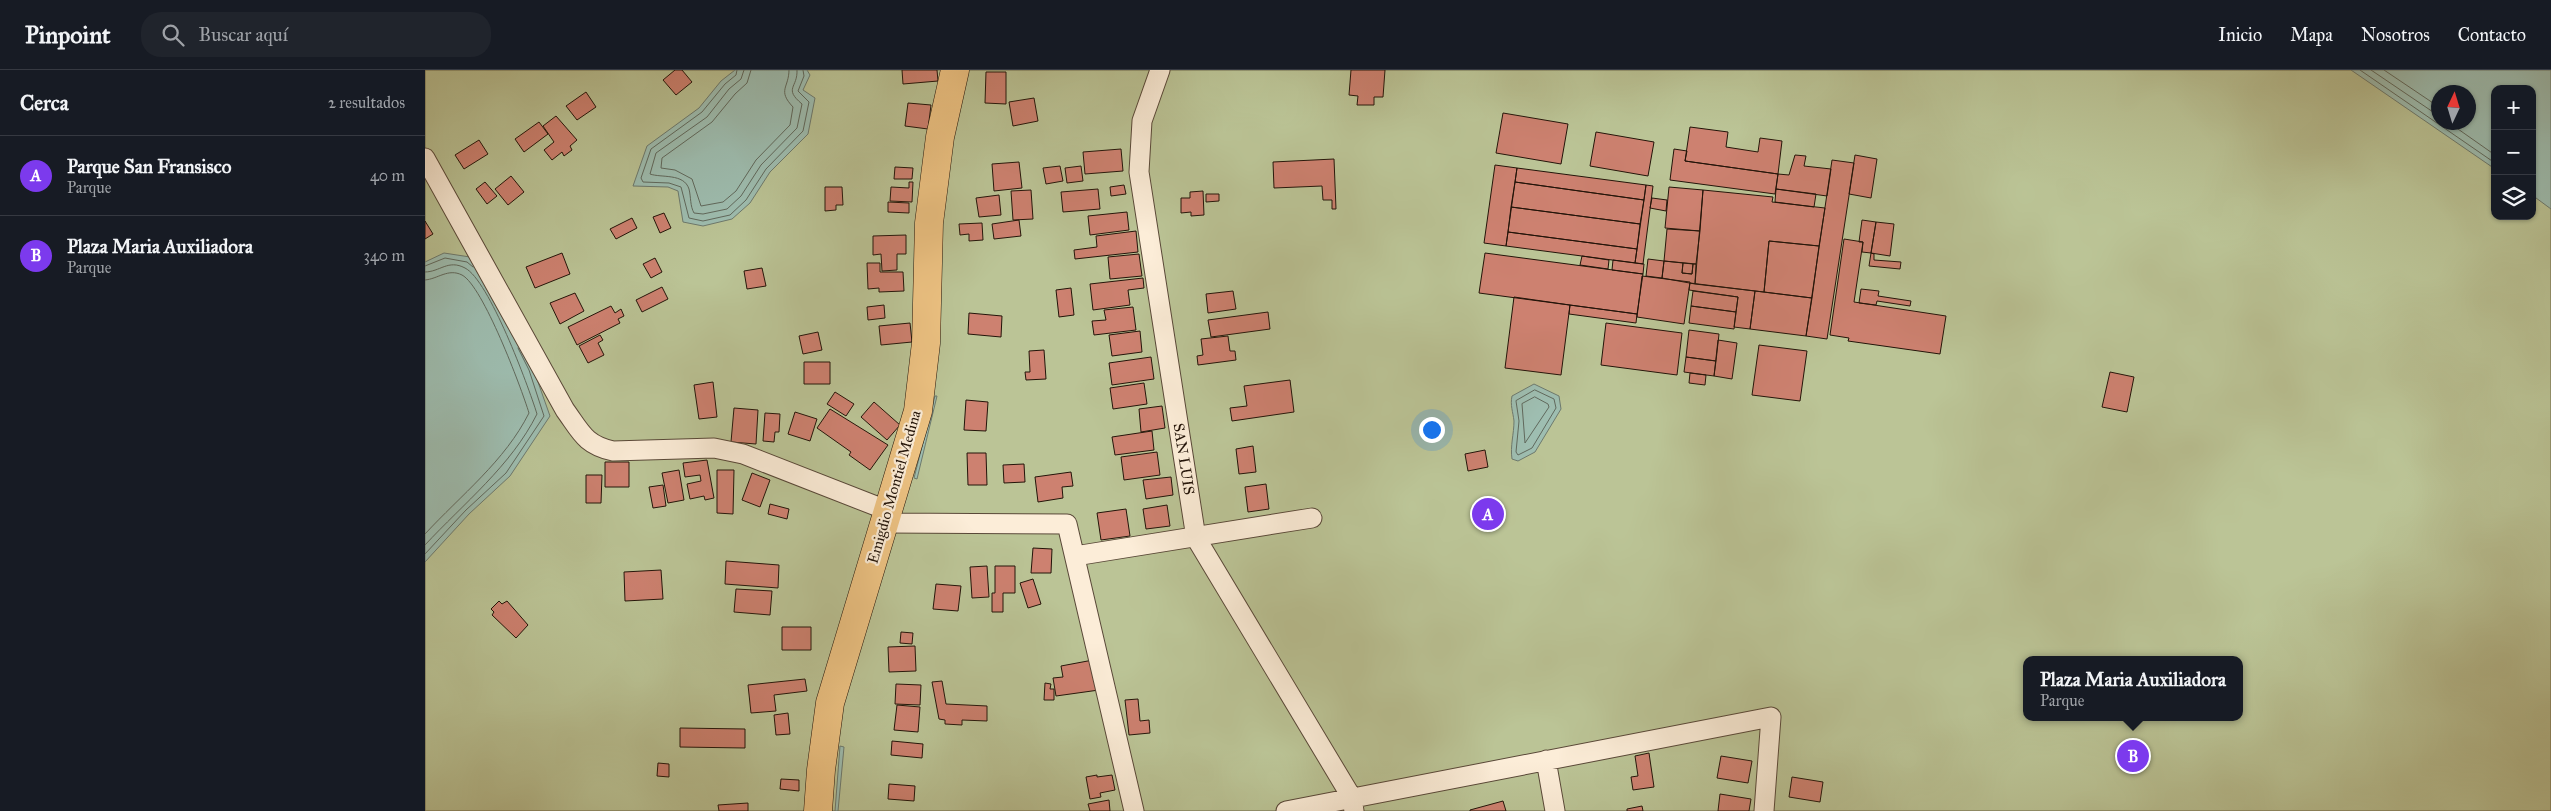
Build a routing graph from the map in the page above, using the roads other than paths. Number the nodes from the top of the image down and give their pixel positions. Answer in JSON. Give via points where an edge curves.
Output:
{"nodes":[{"id":1,"x":955,"y":70,"type":"edge"},
{"id":2,"x":1160,"y":70,"type":"edge"},
{"id":3,"x":425,"y":158,"type":"edge"},
{"id":4,"x":887,"y":517,"type":"junction"},
{"id":5,"x":1312,"y":518,"type":"dead end"},
{"id":6,"x":1196,"y":538,"type":"junction"},
{"id":7,"x":1080,"y":555,"type":"junction"},
{"id":8,"x":1546,"y":760,"type":"junction"},
{"id":9,"x":1353,"y":805,"type":"edge"},
{"id":10,"x":818,"y":811,"type":"edge"},
{"id":11,"x":1134,"y":811,"type":"edge"},
{"id":12,"x":1286,"y":811,"type":"edge"},
{"id":13,"x":1555,"y":811,"type":"edge"},
{"id":14,"x":1764,"y":811,"type":"edge"}],
"edges":[{"from":1,"to":4,"type":"main road","name":"Emigdio Montiel Medina","via":[[940,136],[929,223],[926,343],[918,411]]},
{"from":2,"to":6,"type":"street","name":"SAN LUIS","via":[[1142,121],[1139,172]]},
{"from":3,"to":4,"type":"street","via":[[565,410],[587,441],[597,448],[613,451],[715,448],[743,454]]},
{"from":4,"to":7,"type":"street","via":[[1067,524]]},
{"from":4,"to":10,"type":"main road","name":"Emigdio Montiel Medina","via":[[830,703]]},
{"from":5,"to":6,"type":"street"},
{"from":6,"to":7,"type":"street"},
{"from":6,"to":9,"type":"street","name":"SAN LUIS"},
{"from":7,"to":11,"type":"street"},
{"from":8,"to":9,"type":"street"},
{"from":8,"to":13,"type":"street"},
{"from":8,"to":14,"type":"street","via":[[1771,717]]},
{"from":9,"to":12,"type":"street"}]}
